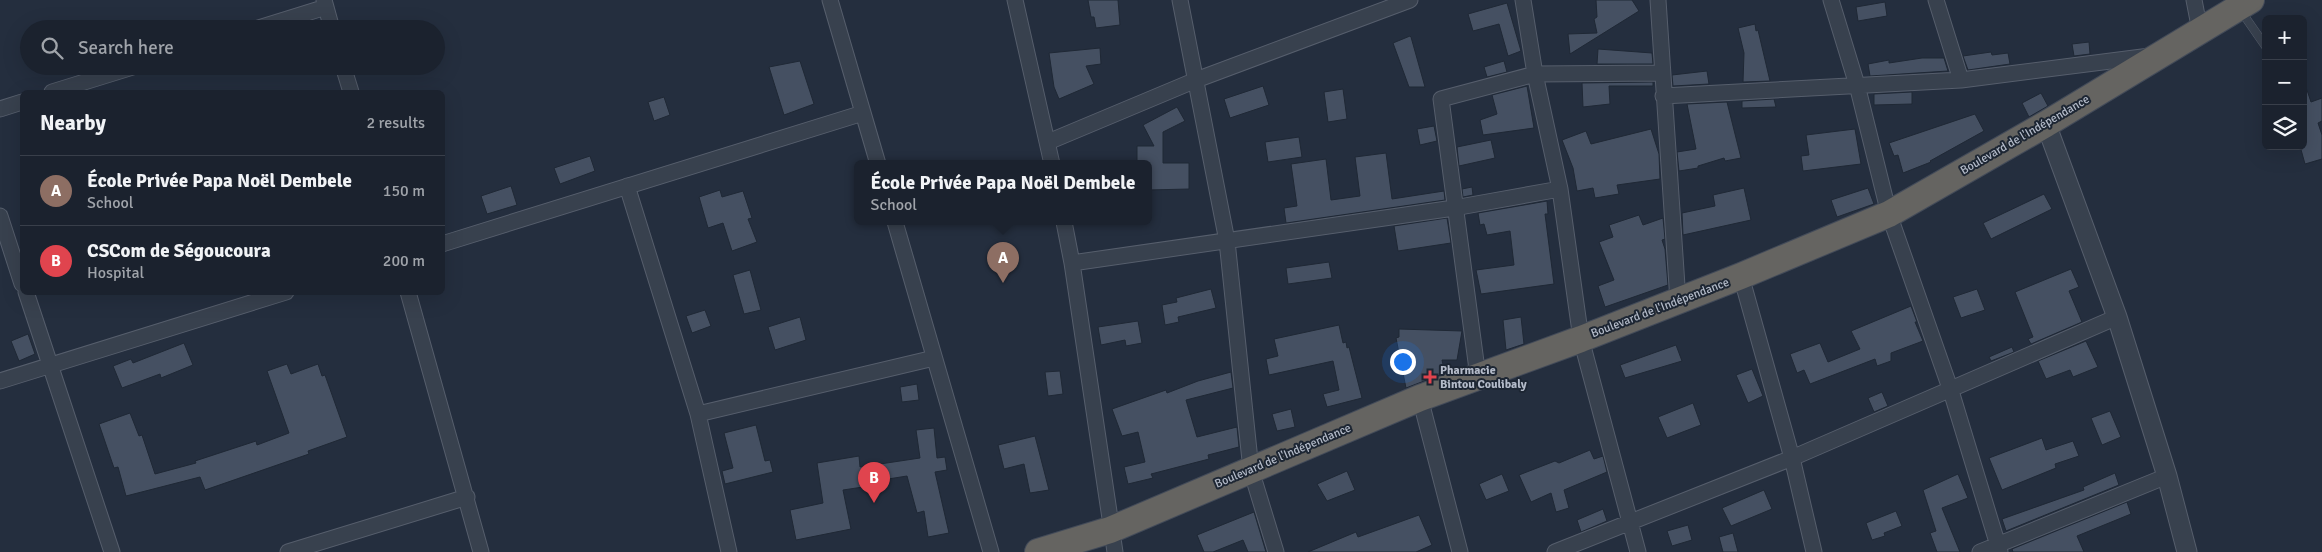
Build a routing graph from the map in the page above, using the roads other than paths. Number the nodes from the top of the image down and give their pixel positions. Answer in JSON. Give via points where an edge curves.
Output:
{"nodes":[{"id":1,"x":830,"y":0,"type":"edge"},
{"id":2,"x":1015,"y":0,"type":"edge"},
{"id":3,"x":1180,"y":0,"type":"edge"},
{"id":4,"x":1410,"y":0,"type":"edge"},
{"id":5,"x":1523,"y":0,"type":"edge"},
{"id":6,"x":1658,"y":0,"type":"edge"},
{"id":7,"x":1831,"y":0,"type":"edge"},
{"id":8,"x":1936,"y":0,"type":"edge"},
{"id":9,"x":2194,"y":0,"type":"edge"},
{"id":10,"x":325,"y":3,"type":"edge"},
{"id":11,"x":2245,"y":4,"type":"edge"},
{"id":12,"x":279,"y":20,"type":"edge"},
{"id":13,"x":330,"y":20,"type":"edge"},
{"id":14,"x":2200,"y":31,"type":"junction"},
{"id":15,"x":2262,"y":39,"type":"edge"},
{"id":16,"x":2159,"y":54,"type":"junction"},
{"id":17,"x":1662,"y":73,"type":"junction"},
{"id":18,"x":1535,"y":74,"type":"junction"},
{"id":19,"x":107,"y":75,"type":"edge"},
{"id":20,"x":345,"y":75,"type":"edge"},
{"id":21,"x":1196,"y":80,"type":"junction"},
{"id":22,"x":1961,"y":80,"type":"junction"},
{"id":23,"x":1857,"y":85,"type":"junction"},
{"id":24,"x":58,"y":90,"type":"edge"},
{"id":25,"x":349,"y":90,"type":"edge"},
{"id":26,"x":1663,"y":96,"type":"junction"},
{"id":27,"x":20,"y":103,"type":"edge"},
{"id":28,"x":0,"y":109,"type":"edge"},
{"id":29,"x":863,"y":114,"type":"junction"},
{"id":30,"x":2046,"y":124,"type":"junction"},
{"id":31,"x":1048,"y":142,"type":"junction"},
{"id":32,"x":877,"y":160,"type":"edge"},
{"id":33,"x":1051,"y":160,"type":"edge"},
{"id":34,"x":627,"y":186,"type":"junction"},
{"id":35,"x":1560,"y":189,"type":"junction"},
{"id":36,"x":1454,"y":208,"type":"junction"},
{"id":37,"x":1889,"y":214,"type":"junction"},
{"id":38,"x":0,"y":216,"type":"edge"},
{"id":39,"x":896,"y":225,"type":"edge"},
{"id":40,"x":1065,"y":225,"type":"edge"},
{"id":41,"x":1227,"y":241,"type":"junction"},
{"id":42,"x":445,"y":243,"type":"edge"},
{"id":43,"x":1072,"y":262,"type":"junction"},
{"id":44,"x":1741,"y":276,"type":"junction"},
{"id":45,"x":20,"y":278,"type":"edge"},
{"id":46,"x":27,"y":295,"type":"edge"},
{"id":47,"x":276,"y":295,"type":"edge"},
{"id":48,"x":409,"y":295,"type":"edge"},
{"id":49,"x":1678,"y":301,"type":"junction"},
{"id":50,"x":2117,"y":317,"type":"junction"},
{"id":51,"x":1581,"y":339,"type":"junction"},
{"id":52,"x":934,"y":358,"type":"junction"},
{"id":53,"x":50,"y":366,"type":"junction"},
{"id":54,"x":1478,"y":377,"type":"junction"},
{"id":55,"x":0,"y":381,"type":"edge"},
{"id":56,"x":1951,"y":391,"type":"junction"},
{"id":57,"x":1420,"y":398,"type":"junction"},
{"id":58,"x":698,"y":414,"type":"junction"},
{"id":59,"x":1792,"y":458,"type":"junction"},
{"id":60,"x":1251,"y":470,"type":"junction"},
{"id":61,"x":2167,"y":476,"type":"junction"},
{"id":62,"x":467,"y":497,"type":"junction"},
{"id":63,"x":1631,"y":522,"type":"junction"},
{"id":64,"x":1112,"y":541,"type":"edge"},
{"id":65,"x":1999,"y":548,"type":"edge"},
{"id":66,"x":112,"y":552,"type":"edge"},
{"id":67,"x":288,"y":552,"type":"edge"},
{"id":68,"x":481,"y":552,"type":"edge"},
{"id":69,"x":729,"y":552,"type":"edge"},
{"id":70,"x":991,"y":552,"type":"edge"},
{"id":71,"x":1038,"y":552,"type":"edge"},
{"id":72,"x":1276,"y":552,"type":"edge"},
{"id":73,"x":1460,"y":552,"type":"edge"},
{"id":74,"x":1555,"y":552,"type":"edge"},
{"id":75,"x":1638,"y":552,"type":"edge"},
{"id":76,"x":1814,"y":552,"type":"edge"},
{"id":77,"x":1980,"y":552,"type":"edge"},
{"id":78,"x":2187,"y":552,"type":"edge"}],
"edges":[{"from":1,"to":29,"type":"street"},
{"from":2,"to":31,"type":"street"},
{"from":3,"to":21,"type":"street"},
{"from":4,"to":21,"type":"street"},
{"from":5,"to":18,"type":"street"},
{"from":6,"to":17,"type":"street"},
{"from":7,"to":23,"type":"street"},
{"from":8,"to":22,"type":"street"},
{"from":9,"to":14,"type":"street"},
{"from":10,"to":12,"type":"street"},
{"from":10,"to":13,"type":"street"},
{"from":11,"to":14,"type":"highway","name":"Boulevard de l'Indépendance"},
{"from":11,"to":15,"type":"lane"},
{"from":14,"to":16,"type":"highway","name":"Boulevard de l'Indépendance"},
{"from":16,"to":22,"type":"street"},
{"from":16,"to":30,"type":"highway","name":"Boulevard de l'Indépendance"},
{"from":17,"to":18,"type":"street"},
{"from":17,"to":26,"type":"street"},
{"from":18,"to":35,"type":"street"},
{"from":18,"to":36,"type":"street","via":[[1441,99]]},
{"from":19,"to":24,"type":"street"},
{"from":20,"to":25,"type":"street"},
{"from":21,"to":31,"type":"street"},
{"from":21,"to":41,"type":"street"},
{"from":22,"to":23,"type":"street"},
{"from":23,"to":26,"type":"street"},
{"from":23,"to":37,"type":"street"},
{"from":26,"to":49,"type":"street"},
{"from":27,"to":28,"type":"street"},
{"from":29,"to":32,"type":"street"},
{"from":29,"to":34,"type":"street"},
{"from":30,"to":37,"type":"highway","name":"Boulevard de l'Indépendance"},
{"from":30,"to":50,"type":"street"},
{"from":31,"to":33,"type":"street"},
{"from":34,"to":42,"type":"street"},
{"from":34,"to":58,"type":"street"},
{"from":35,"to":36,"type":"street"},
{"from":35,"to":51,"type":"street"},
{"from":36,"to":41,"type":"street"},
{"from":36,"to":54,"type":"street"},
{"from":37,"to":44,"type":"highway","name":"Boulevard de l'Indépendance"},
{"from":37,"to":56,"type":"street"},
{"from":38,"to":45,"type":"street"},
{"from":39,"to":52,"type":"street"},
{"from":40,"to":43,"type":"street"},
{"from":41,"to":43,"type":"street"},
{"from":41,"to":60,"type":"street"},
{"from":43,"to":64,"type":"street"},
{"from":44,"to":49,"type":"highway","name":"Boulevard de l'Indépendance"},
{"from":44,"to":59,"type":"street"},
{"from":46,"to":53,"type":"street"},
{"from":47,"to":53,"type":"street"},
{"from":48,"to":62,"type":"street"},
{"from":49,"to":51,"type":"highway","name":"Boulevard de l'Indépendance"},
{"from":50,"to":56,"type":"street"},
{"from":50,"to":61,"type":"street"},
{"from":51,"to":54,"type":"highway","name":"Boulevard de l'Indépendance"},
{"from":51,"to":63,"type":"street"},
{"from":52,"to":58,"type":"street"},
{"from":52,"to":70,"type":"street"},
{"from":53,"to":55,"type":"street"},
{"from":53,"to":66,"type":"street"},
{"from":54,"to":57,"type":"highway","name":"Boulevard de l'Indépendance"},
{"from":56,"to":59,"type":"street"},
{"from":56,"to":65,"type":"street"},
{"from":57,"to":60,"type":"highway","name":"Boulevard de l'Indépendance"},
{"from":57,"to":73,"type":"street"},
{"from":58,"to":69,"type":"street"},
{"from":59,"to":63,"type":"street"},
{"from":59,"to":76,"type":"street"},
{"from":60,"to":64,"type":"highway","name":"Boulevard de l'Indépendance"},
{"from":60,"to":72,"type":"street"},
{"from":61,"to":65,"type":"street"},
{"from":61,"to":78,"type":"street"},
{"from":62,"to":67,"type":"street"},
{"from":62,"to":68,"type":"street"},
{"from":63,"to":74,"type":"street"},
{"from":63,"to":75,"type":"street"},
{"from":64,"to":71,"type":"highway","name":"Boulevard de l'Indépendance"},
{"from":65,"to":77,"type":"street"}]}
